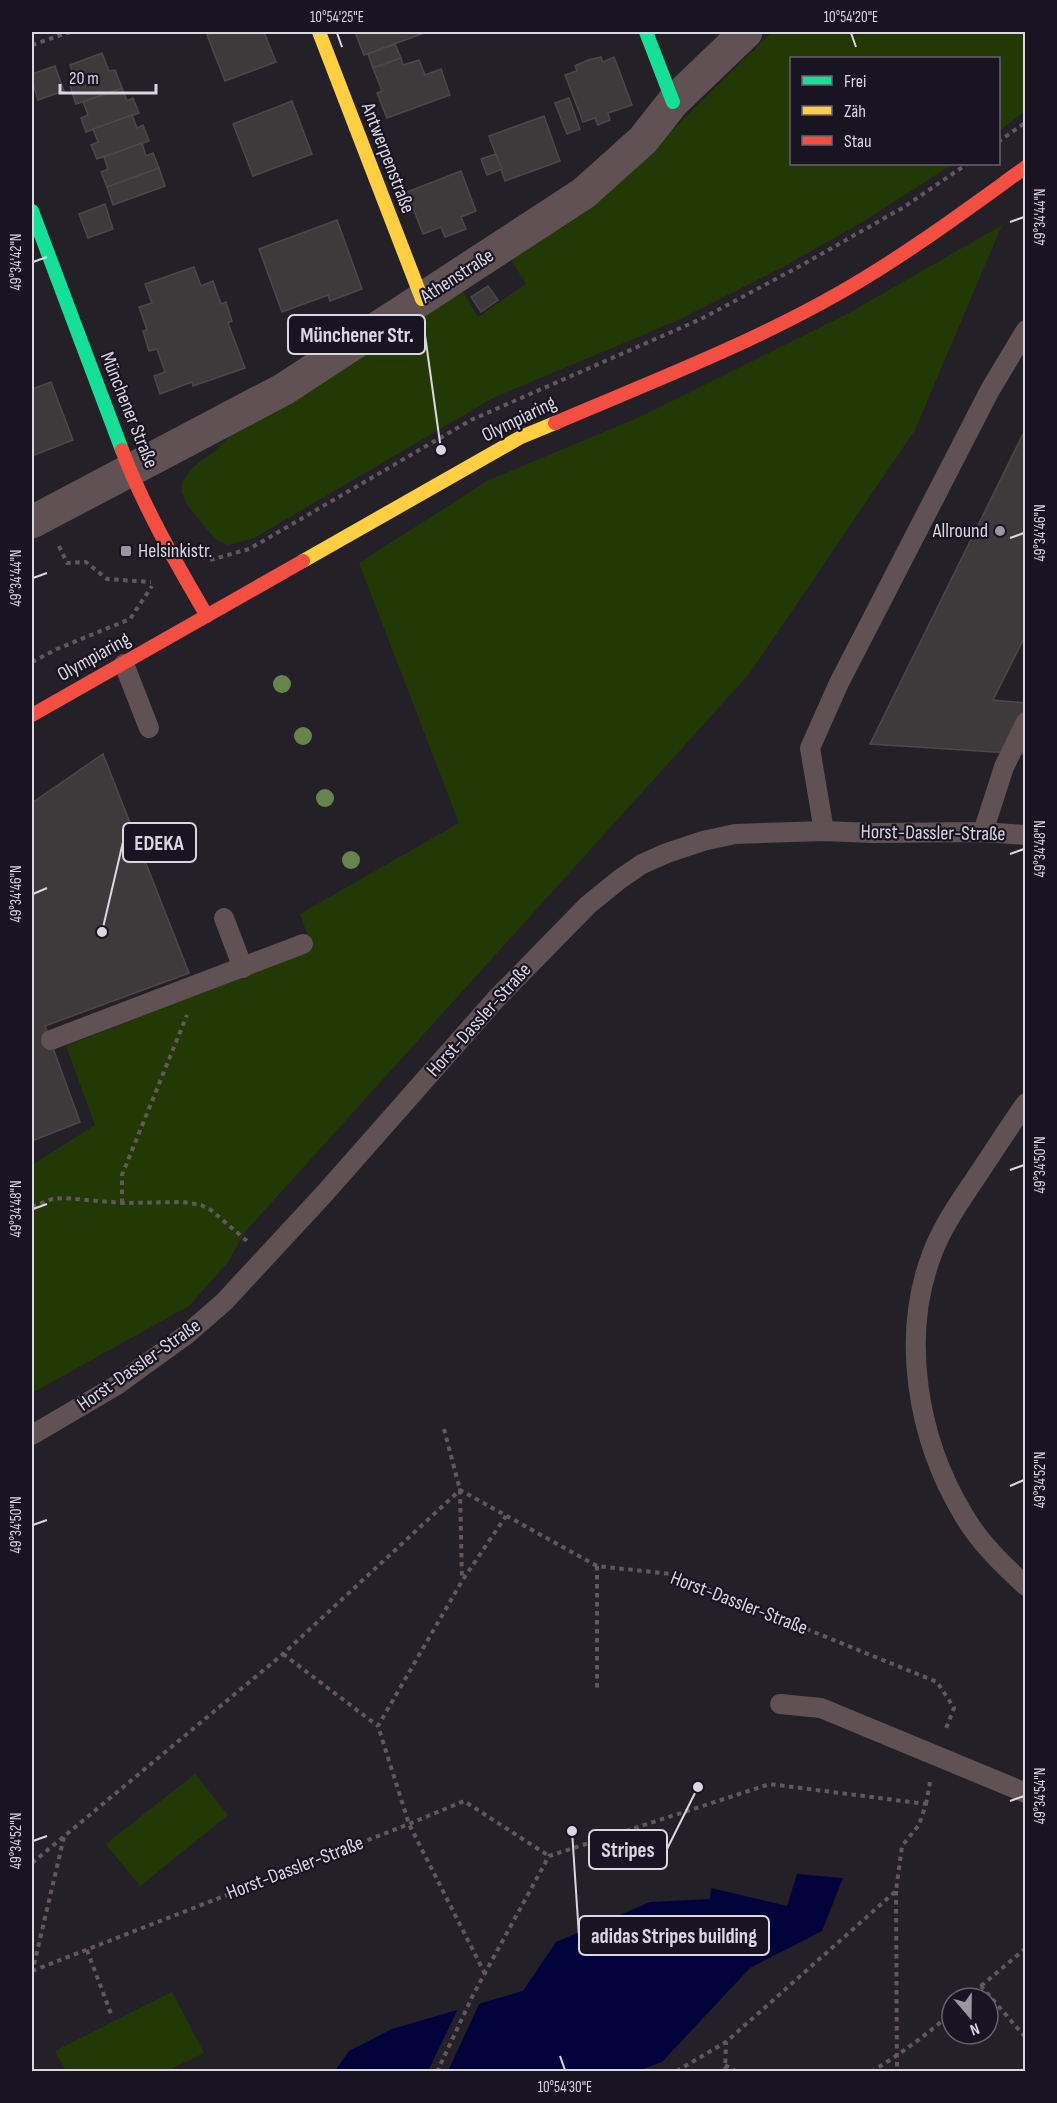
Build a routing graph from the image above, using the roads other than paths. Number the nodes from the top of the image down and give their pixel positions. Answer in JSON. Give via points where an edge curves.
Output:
{"nodes":[{"id":1,"x":319,"y":32,"type":"edge"},
{"id":2,"x":646,"y":32,"type":"edge"},
{"id":3,"x":746,"y":32,"type":"edge"},
{"id":4,"x":673,"y":102,"type":"junction"},
{"id":5,"x":1026,"y":167,"type":"edge"},
{"id":6,"x":32,"y":211,"type":"edge"},
{"id":7,"x":422,"y":299,"type":"junction"},
{"id":8,"x":1026,"y":330,"type":"edge"},
{"id":9,"x":130,"y":470,"type":"junction"},
{"id":10,"x":39,"y":518,"type":"edge"},
{"id":11,"x":207,"y":616,"type":"junction"},
{"id":12,"x":124,"y":663,"type":"junction"},
{"id":13,"x":32,"y":715,"type":"edge"},
{"id":14,"x":1026,"y":722,"type":"edge"},
{"id":15,"x":150,"y":728,"type":"dead end"},
{"id":16,"x":824,"y":831,"type":"junction"},
{"id":17,"x":983,"y":832,"type":"junction"},
{"id":18,"x":1026,"y":835,"type":"edge"},
{"id":19,"x":224,"y":918,"type":"dead end"},
{"id":20,"x":303,"y":944,"type":"dead end"},
{"id":21,"x":243,"y":968,"type":"junction"},
{"id":22,"x":51,"y":1040,"type":"dead end"},
{"id":23,"x":1026,"y":1103,"type":"edge"},
{"id":24,"x":32,"y":1435,"type":"edge"},
{"id":25,"x":1026,"y":1586,"type":"edge"},
{"id":26,"x":780,"y":1704,"type":"dead end"},
{"id":27,"x":1026,"y":1793,"type":"edge"}],
"edges":[{"from":1,"to":7,"type":"street","name":"Antwerpenstraße"},
{"from":2,"to":4,"type":"street"},
{"from":3,"to":4,"type":"street","name":"Athenstraße"},
{"from":4,"to":7,"type":"street","name":"Athenstraße","via":[[643,140],[584,192]]},
{"from":5,"to":11,"type":"street","name":"Olympiaring","via":[[943,227],[841,292],[717,355],[521,437]]},
{"from":6,"to":9,"type":"street","name":"Münchener Straße"},
{"from":7,"to":9,"type":"street","name":"Athenstraße","via":[[284,389]]},
{"from":8,"to":16,"type":"lane","via":[[990,390],[839,683],[810,748]]},
{"from":9,"to":10,"type":"street","name":"Athenstraße"},
{"from":9,"to":11,"type":"street","name":"Münchener Straße"},
{"from":11,"to":12,"type":"street","name":"Olympiaring"},
{"from":12,"to":13,"type":"street","name":"Olympiaring"},
{"from":12,"to":15,"type":"lane"},
{"from":14,"to":17,"type":"lane","via":[[1004,767]]},
{"from":16,"to":17,"type":"lane","name":"Horst-Dassler-Straße"},
{"from":16,"to":24,"type":"lane","name":"Horst-Dassler-Straße","via":[[735,834],[703,841],[642,864],[620,879],[588,905],[496,999],[224,1302],[186,1335],[117,1384]]},
{"from":17,"to":18,"type":"lane","name":"Horst-Dassler-Straße"},
{"from":19,"to":21,"type":"lane"},
{"from":20,"to":21,"type":"lane"},
{"from":21,"to":22,"type":"lane"},
{"from":23,"to":25,"type":"lane","via":[[947,1221],[922,1284],[916,1331],[917,1382],[926,1426],[943,1475],[963,1515],[992,1554]]},
{"from":26,"to":27,"type":"lane","via":[[820,1708]]}]}
